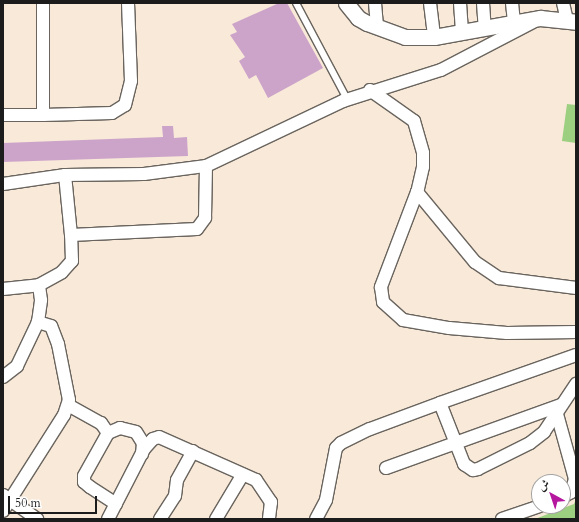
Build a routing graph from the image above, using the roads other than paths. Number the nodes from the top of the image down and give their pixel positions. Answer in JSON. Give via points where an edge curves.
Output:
{"nodes":[{"id":1,"x":43,"y":3,"type":"edge"},
{"id":2,"x":128,"y":3,"type":"edge"},
{"id":3,"x":296,"y":3,"type":"edge"},
{"id":4,"x":375,"y":3,"type":"edge"},
{"id":5,"x":430,"y":3,"type":"edge"},
{"id":6,"x":460,"y":3,"type":"edge"},
{"id":7,"x":483,"y":3,"type":"edge"},
{"id":8,"x":512,"y":3,"type":"edge"},
{"id":9,"x":563,"y":3,"type":"edge"},
{"id":10,"x":348,"y":5,"type":"edge"},
{"id":11,"x":540,"y":18,"type":"junction"},
{"id":12,"x":572,"y":21,"type":"edge"},
{"id":13,"x":514,"y":23,"type":"junction"},
{"id":14,"x":377,"y":28,"type":"junction"},
{"id":15,"x":485,"y":29,"type":"junction"},
{"id":16,"x":462,"y":32,"type":"junction"},
{"id":17,"x":434,"y":37,"type":"junction"},
{"id":18,"x":370,"y":90,"type":"junction"},
{"id":19,"x":348,"y":99,"type":"junction"},
{"id":20,"x":43,"y":115,"type":"junction"},
{"id":21,"x":3,"y":116,"type":"edge"},
{"id":22,"x":206,"y":166,"type":"junction"},
{"id":23,"x":65,"y":175,"type":"junction"},
{"id":24,"x":3,"y":184,"type":"edge"},
{"id":25,"x":418,"y":192,"type":"junction"},
{"id":26,"x":71,"y":235,"type":"junction"},
{"id":27,"x":39,"y":285,"type":"junction"},
{"id":28,"x":576,"y":288,"type":"edge"},
{"id":29,"x":3,"y":289,"type":"edge"},
{"id":30,"x":38,"y":322,"type":"junction"},
{"id":31,"x":576,"y":332,"type":"edge"},
{"id":32,"x":576,"y":355,"type":"edge"},
{"id":33,"x":3,"y":377,"type":"edge"},
{"id":34,"x":576,"y":384,"type":"edge"},
{"id":35,"x":440,"y":403,"type":"junction"},
{"id":36,"x":68,"y":405,"type":"junction"},
{"id":37,"x":559,"y":409,"type":"junction"},
{"id":38,"x":108,"y":433,"type":"junction"},
{"id":39,"x":455,"y":444,"type":"junction"},
{"id":40,"x":193,"y":451,"type":"junction"},
{"id":41,"x":141,"y":455,"type":"junction"},
{"id":42,"x":386,"y":468,"type":"dead end"},
{"id":43,"x":243,"y":474,"type":"junction"},
{"id":44,"x":571,"y":492,"type":"edge"},
{"id":45,"x":7,"y":498,"type":"edge"},
{"id":46,"x":116,"y":504,"type":"junction"},
{"id":47,"x":531,"y":509,"type":"edge"},
{"id":48,"x":3,"y":511,"type":"edge"},
{"id":49,"x":37,"y":519,"type":"edge"},
{"id":50,"x":108,"y":519,"type":"edge"},
{"id":51,"x":160,"y":519,"type":"edge"},
{"id":52,"x":216,"y":519,"type":"edge"},
{"id":53,"x":269,"y":519,"type":"edge"},
{"id":54,"x":316,"y":519,"type":"edge"},
{"id":55,"x":502,"y":519,"type":"edge"}],
"edges":[{"from":1,"to":20,"type":"street"},
{"from":2,"to":20,"type":"street","via":[[131,81],[125,105],[112,113]]},
{"from":3,"to":19,"type":"lane"},
{"from":4,"to":14,"type":"street"},
{"from":5,"to":17,"type":"street"},
{"from":6,"to":16,"type":"street"},
{"from":7,"to":15,"type":"street"},
{"from":8,"to":13,"type":"street"},
{"from":9,"to":12,"type":"street"},
{"from":10,"to":14,"type":"street","via":[[358,18]]},
{"from":11,"to":12,"type":"street"},
{"from":11,"to":13,"type":"street"},
{"from":11,"to":18,"type":"street","via":[[441,70]]},
{"from":13,"to":15,"type":"street"},
{"from":14,"to":17,"type":"street","via":[[405,37]]},
{"from":15,"to":16,"type":"street"},
{"from":16,"to":17,"type":"street"},
{"from":18,"to":19,"type":"street"},
{"from":18,"to":25,"type":"street","via":[[408,116],[418,130],[423,167]]},
{"from":19,"to":22,"type":"street"},
{"from":20,"to":21,"type":"street"},
{"from":22,"to":23,"type":"street","via":[[144,174]]},
{"from":22,"to":26,"type":"street","via":[[205,218],[197,229]]},
{"from":23,"to":24,"type":"street"},
{"from":23,"to":26,"type":"street"},
{"from":25,"to":28,"type":"street","via":[[476,262],[499,278]]},
{"from":25,"to":31,"type":"street","via":[[381,287],[383,302],[393,313],[403,320],[449,328],[507,333]]},
{"from":26,"to":27,"type":"street","via":[[73,253],[68,267]]},
{"from":27,"to":29,"type":"street"},
{"from":27,"to":30,"type":"street","via":[[41,300]]},
{"from":30,"to":33,"type":"street","via":[[17,366]]},
{"from":30,"to":36,"type":"street","via":[[51,326],[58,344]]},
{"from":32,"to":35,"type":"street"},
{"from":34,"to":37,"type":"street"},
{"from":35,"to":39,"type":"street"},
{"from":35,"to":54,"type":"street","via":[[370,429],[341,443],[336,448],[326,500]]},
{"from":36,"to":38,"type":"street","via":[[101,423]]},
{"from":36,"to":45,"type":"street","via":[[64,415]]},
{"from":37,"to":39,"type":"street"},
{"from":37,"to":39,"type":"street","via":[[544,432],[530,443],[478,469],[473,470],[464,464]]},
{"from":37,"to":44,"type":"street","via":[[575,479]]},
{"from":38,"to":41,"type":"street","via":[[120,428],[136,432],[143,444]]},
{"from":38,"to":46,"type":"street","via":[[84,476],[84,482]]},
{"from":39,"to":42,"type":"street"},
{"from":40,"to":41,"type":"street","via":[[160,437],[148,444]]},
{"from":40,"to":43,"type":"street"},
{"from":40,"to":51,"type":"street","via":[[177,480],[175,496]]},
{"from":41,"to":46,"type":"street"},
{"from":43,"to":52,"type":"street"},
{"from":43,"to":53,"type":"street","via":[[261,484],[269,496],[272,509]]},
{"from":45,"to":48,"type":"street"},
{"from":45,"to":49,"type":"street"},
{"from":46,"to":50,"type":"street"},
{"from":47,"to":55,"type":"street"}]}
